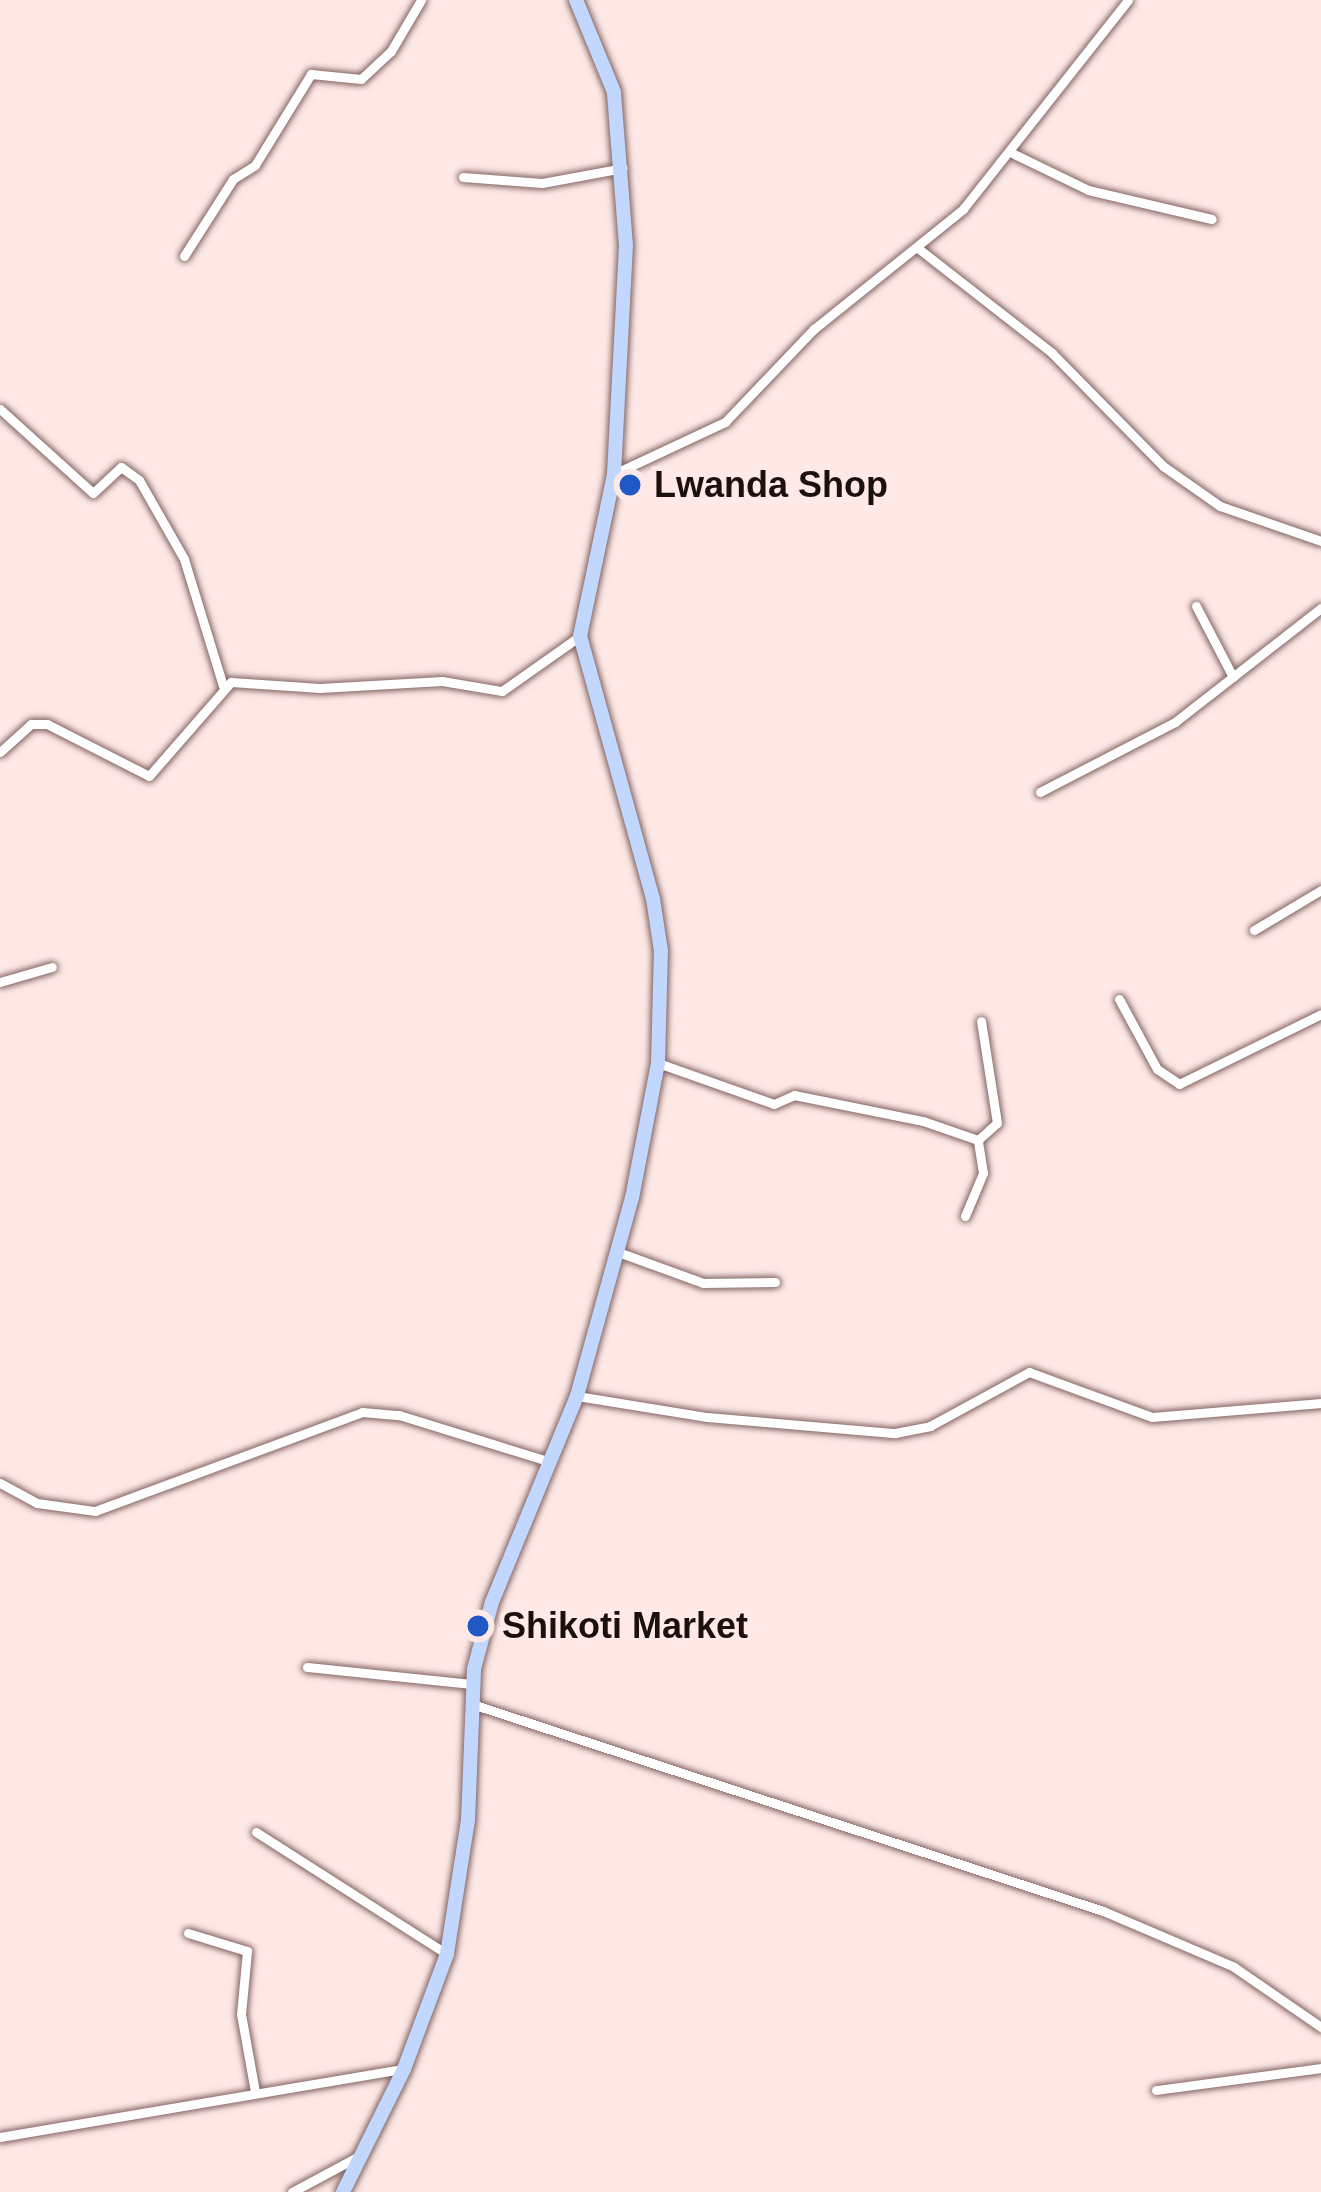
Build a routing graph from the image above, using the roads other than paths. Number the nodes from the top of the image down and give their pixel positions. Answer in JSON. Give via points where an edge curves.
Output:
{"nodes":[{"id":1,"x":421,"y":0,"type":"edge"},
{"id":2,"x":576,"y":0,"type":"edge"},
{"id":3,"x":1128,"y":0,"type":"edge"},
{"id":4,"x":1014,"y":154,"type":"junction"},
{"id":5,"x":622,"y":168,"type":"junction"},
{"id":6,"x":463,"y":177,"type":"dead end"},
{"id":7,"x":1213,"y":219,"type":"dead end"},
{"id":8,"x":919,"y":249,"type":"junction"},
{"id":9,"x":184,"y":256,"type":"dead end"},
{"id":10,"x":0,"y":409,"type":"edge"},
{"id":11,"x":614,"y":474,"type":"junction"},
{"id":12,"x":1321,"y":542,"type":"edge"},
{"id":13,"x":1196,"y":606,"type":"dead end"},
{"id":14,"x":1321,"y":608,"type":"edge"},
{"id":15,"x":580,"y":636,"type":"junction"},
{"id":16,"x":1233,"y":677,"type":"junction"},
{"id":17,"x":223,"y":686,"type":"junction"},
{"id":18,"x":0,"y":752,"type":"edge"},
{"id":19,"x":1040,"y":792,"type":"dead end"},
{"id":20,"x":1321,"y":890,"type":"edge"},
{"id":21,"x":1254,"y":930,"type":"dead end"},
{"id":22,"x":52,"y":967,"type":"dead end"},
{"id":23,"x":0,"y":982,"type":"edge"},
{"id":24,"x":1119,"y":999,"type":"dead end"},
{"id":25,"x":1321,"y":1014,"type":"edge"},
{"id":26,"x":981,"y":1021,"type":"dead end"},
{"id":27,"x":658,"y":1063,"type":"junction"},
{"id":28,"x":978,"y":1140,"type":"junction"},
{"id":29,"x":965,"y":1216,"type":"dead end"},
{"id":30,"x":618,"y":1252,"type":"junction"},
{"id":31,"x":776,"y":1282,"type":"dead end"},
{"id":32,"x":577,"y":1396,"type":"junction"},
{"id":33,"x":1321,"y":1403,"type":"edge"},
{"id":34,"x":551,"y":1462,"type":"junction"},
{"id":35,"x":0,"y":1484,"type":"edge"},
{"id":36,"x":308,"y":1667,"type":"dead end"},
{"id":37,"x":472,"y":1684,"type":"junction"},
{"id":38,"x":472,"y":1704,"type":"junction"},
{"id":39,"x":256,"y":1832,"type":"dead end"},
{"id":40,"x":188,"y":1933,"type":"dead end"},
{"id":41,"x":447,"y":1954,"type":"junction"},
{"id":42,"x":1321,"y":2026,"type":"edge"},
{"id":43,"x":1321,"y":2068,"type":"edge"},
{"id":44,"x":404,"y":2069,"type":"junction"},
{"id":45,"x":1156,"y":2090,"type":"dead end"},
{"id":46,"x":255,"y":2092,"type":"junction"},
{"id":47,"x":0,"y":2137,"type":"edge"},
{"id":48,"x":362,"y":2155,"type":"junction"},
{"id":49,"x":292,"y":2192,"type":"edge"},
{"id":50,"x":343,"y":2192,"type":"edge"}],
"edges":[{"from":1,"to":9,"type":"street","via":[[391,51],[361,79],[311,74],[255,165],[233,179]]},
{"from":2,"to":5,"type":"main road","via":[[609,71]]},
{"from":3,"to":4,"type":"street"},
{"from":4,"to":7,"type":"street","via":[[1118,200]]},
{"from":4,"to":8,"type":"street"},
{"from":5,"to":6,"type":"street","via":[[542,183]]},
{"from":5,"to":11,"type":"main road"},
{"from":8,"to":11,"type":"street","via":[[814,329],[705,436]]},
{"from":8,"to":12,"type":"street","via":[[1038,340],[1163,466],[1220,506]]},
{"from":10,"to":17,"type":"street","via":[[93,493],[121,467],[139,480],[184,559]]},
{"from":11,"to":15,"type":"main road"},
{"from":13,"to":16,"type":"street"},
{"from":14,"to":16,"type":"street"},
{"from":15,"to":17,"type":"street","via":[[502,691],[442,681]]},
{"from":15,"to":27,"type":"main road","via":[[662,951]]},
{"from":16,"to":19,"type":"street","via":[[1175,722]]},
{"from":17,"to":18,"type":"street","via":[[149,776],[47,724],[31,724]]},
{"from":20,"to":21,"type":"street"},
{"from":22,"to":23,"type":"street"},
{"from":24,"to":25,"type":"street","via":[[1157,1069],[1179,1084]]},
{"from":26,"to":28,"type":"street","via":[[998,1123]]},
{"from":27,"to":28,"type":"street","via":[[774,1104],[794,1095],[923,1120]]},
{"from":27,"to":30,"type":"main road"},
{"from":28,"to":29,"type":"street","via":[[983,1173]]},
{"from":30,"to":31,"type":"street","via":[[704,1283]]},
{"from":30,"to":32,"type":"main road"},
{"from":32,"to":33,"type":"street","via":[[895,1433],[930,1426],[1029,1372],[1152,1418]]},
{"from":32,"to":34,"type":"main road"},
{"from":34,"to":35,"type":"street","via":[[399,1415],[362,1412],[95,1511],[37,1502]]},
{"from":34,"to":37,"type":"main road","via":[[492,1601]]},
{"from":36,"to":37,"type":"street"},
{"from":37,"to":38,"type":"main road"},
{"from":38,"to":41,"type":"main road","via":[[468,1820]]},
{"from":38,"to":42,"type":"street","via":[[1102,1911],[1234,1967]]},
{"from":39,"to":41,"type":"street"},
{"from":40,"to":46,"type":"street","via":[[247,1951],[241,2014]]},
{"from":41,"to":44,"type":"main road"},
{"from":43,"to":45,"type":"street"},
{"from":44,"to":46,"type":"street"},
{"from":44,"to":48,"type":"main road"},
{"from":46,"to":47,"type":"street"},
{"from":48,"to":49,"type":"street"},
{"from":48,"to":50,"type":"main road"}]}
